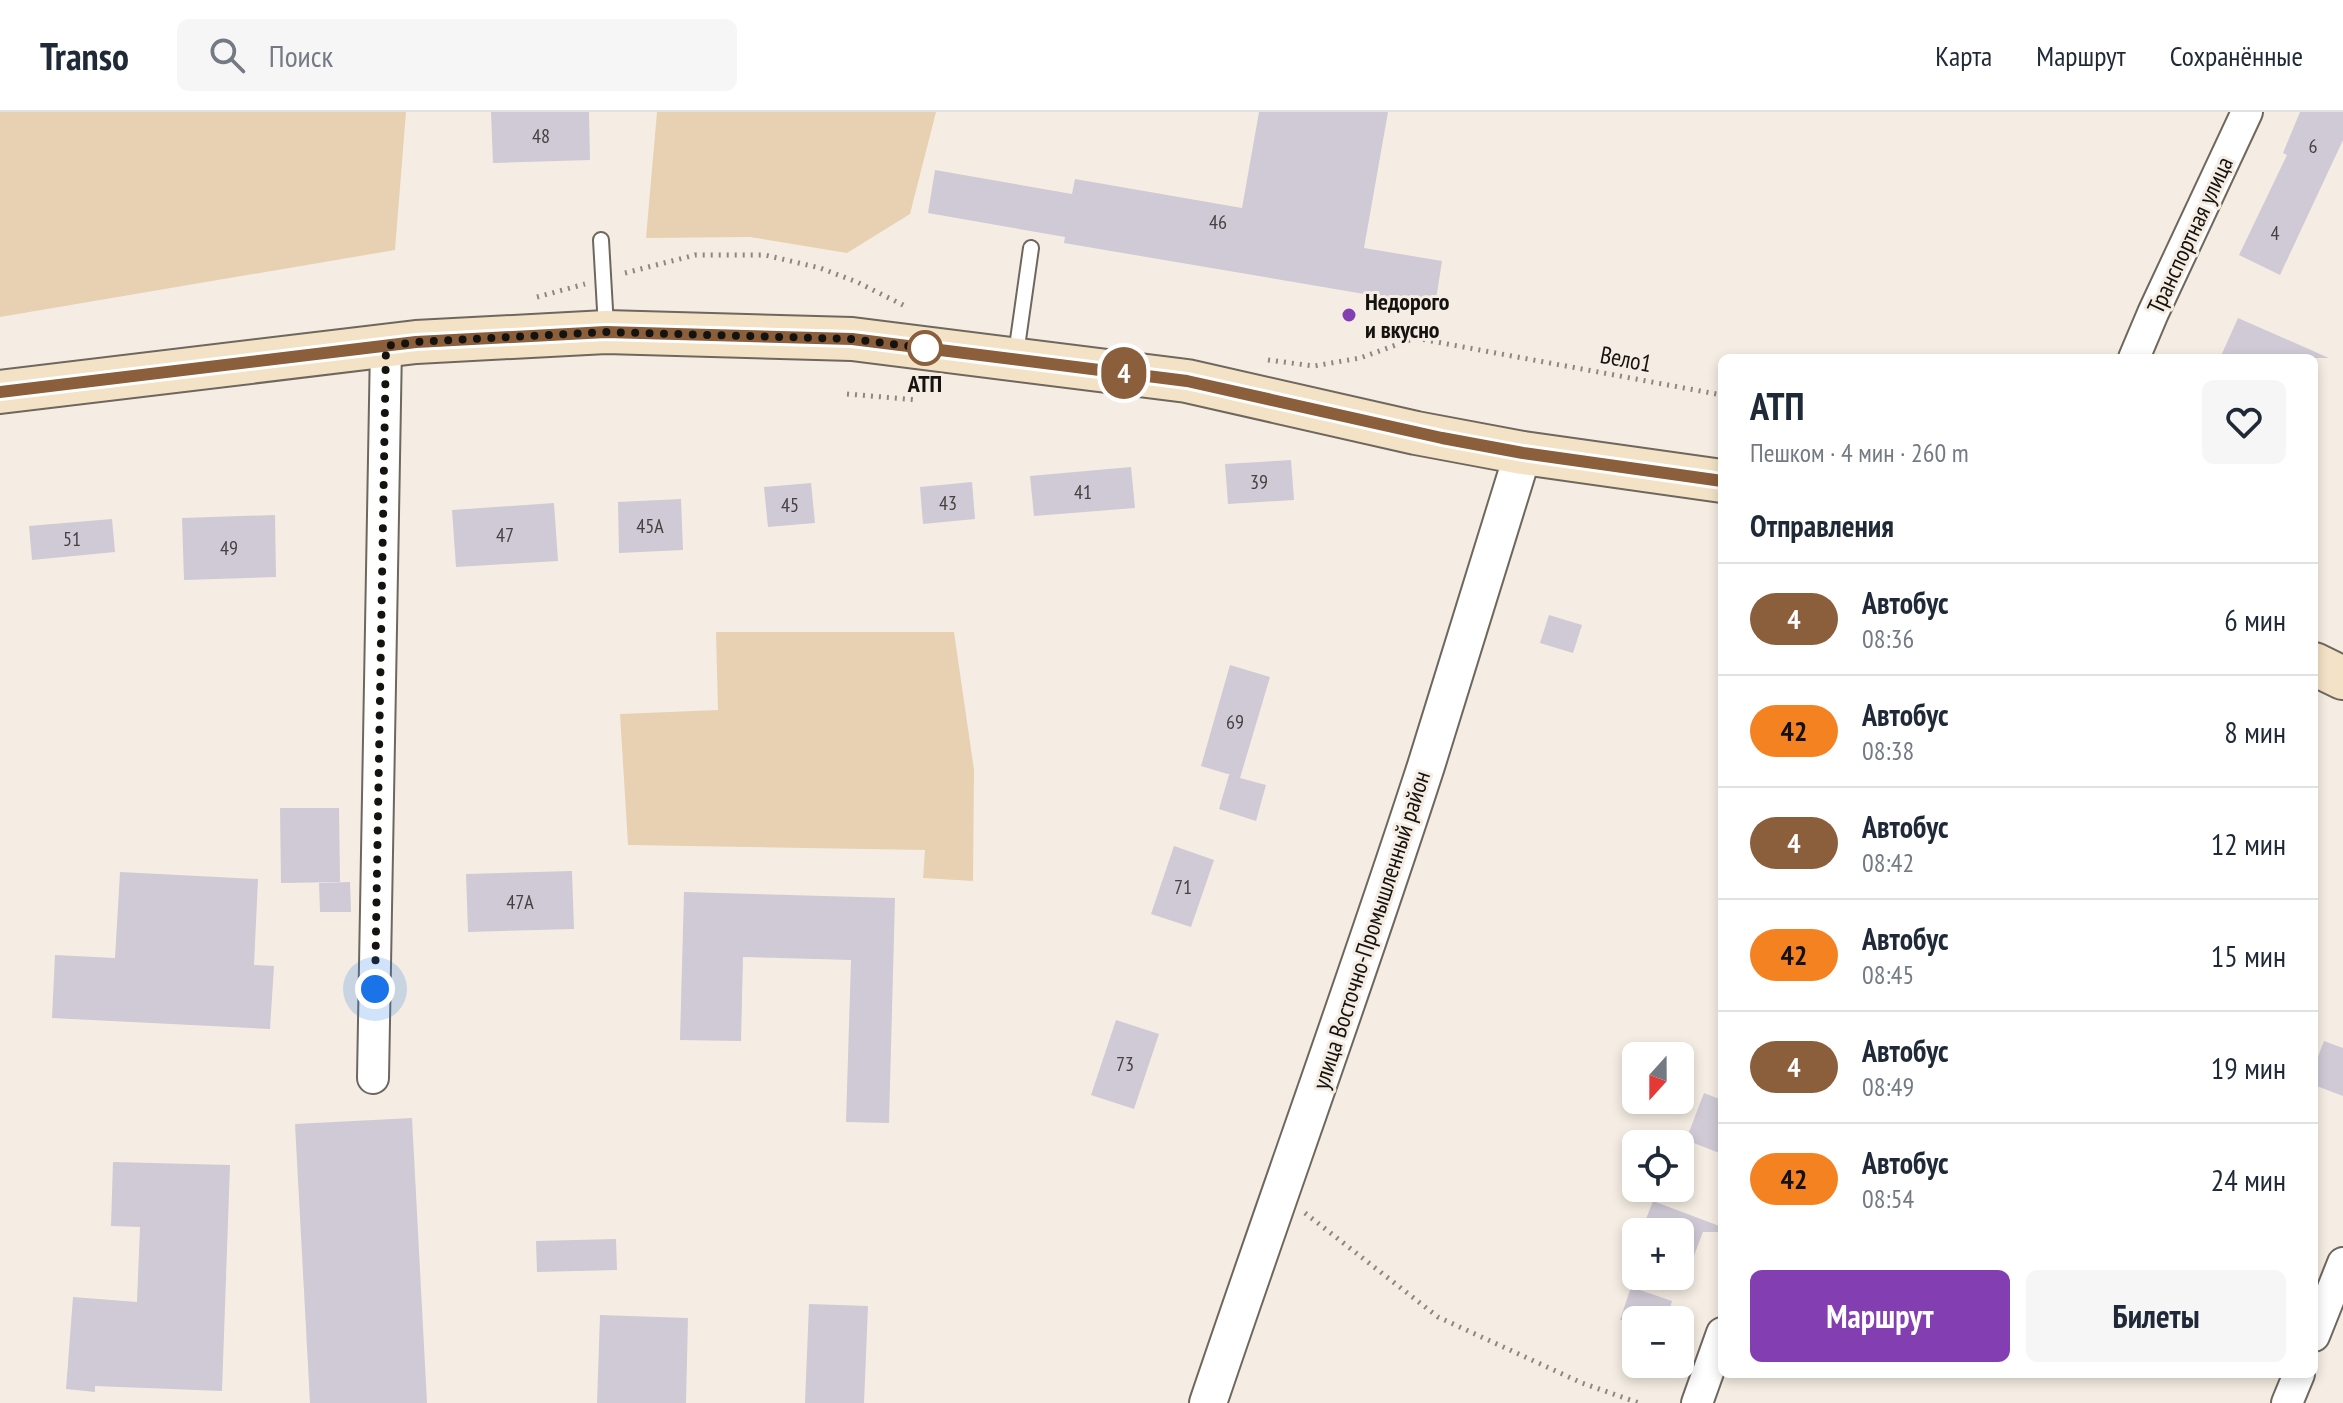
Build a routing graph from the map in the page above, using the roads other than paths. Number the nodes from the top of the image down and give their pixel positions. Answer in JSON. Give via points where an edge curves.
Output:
{"nodes":[{"id":1,"x":2247,"y":112,"type":"edge"},
{"id":2,"x":601,"y":240,"type":"dead end"},
{"id":3,"x":1031,"y":248,"type":"dead end"},
{"id":4,"x":606,"y":332,"type":"junction"},
{"id":5,"x":386,"y":346,"type":"junction"},
{"id":6,"x":2136,"y":354,"type":"edge"},
{"id":7,"x":1015,"y":359,"type":"junction"},
{"id":8,"x":0,"y":392,"type":"edge"},
{"id":9,"x":1523,"y":453,"type":"junction"},
{"id":10,"x":1718,"y":480,"type":"edge"},
{"id":11,"x":2318,"y":666,"type":"edge"},
{"id":12,"x":2343,"y":678,"type":"edge"},
{"id":13,"x":373,"y":1078,"type":"dead end"},
{"id":14,"x":2343,"y":1263,"type":"edge"},
{"id":15,"x":2318,"y":1326,"type":"edge"},
{"id":16,"x":1718,"y":1344,"type":"edge"},
{"id":17,"x":2297,"y":1378,"type":"edge"},
{"id":18,"x":1208,"y":1403,"type":"edge"},
{"id":19,"x":1697,"y":1403,"type":"edge"},
{"id":20,"x":2287,"y":1403,"type":"edge"}],
"edges":[{"from":1,"to":6,"type":"street","name":"Транспортная улица"},
{"from":2,"to":4,"type":"lane"},
{"from":3,"to":7,"type":"lane"},
{"from":4,"to":5,"type":"main road"},
{"from":4,"to":7,"type":"main road","via":[[852,339]]},
{"from":5,"to":8,"type":"main road"},
{"from":5,"to":13,"type":"street"},
{"from":7,"to":9,"type":"main road","via":[[1187,381]]},
{"from":9,"to":10,"type":"main road"},
{"from":9,"to":18,"type":"street","name":"улица Восточно-Промышленный район","via":[[1426,766]]},
{"from":11,"to":12,"type":"main road"},
{"from":14,"to":15,"type":"street"},
{"from":16,"to":19,"type":"street"},
{"from":17,"to":20,"type":"street"}]}
